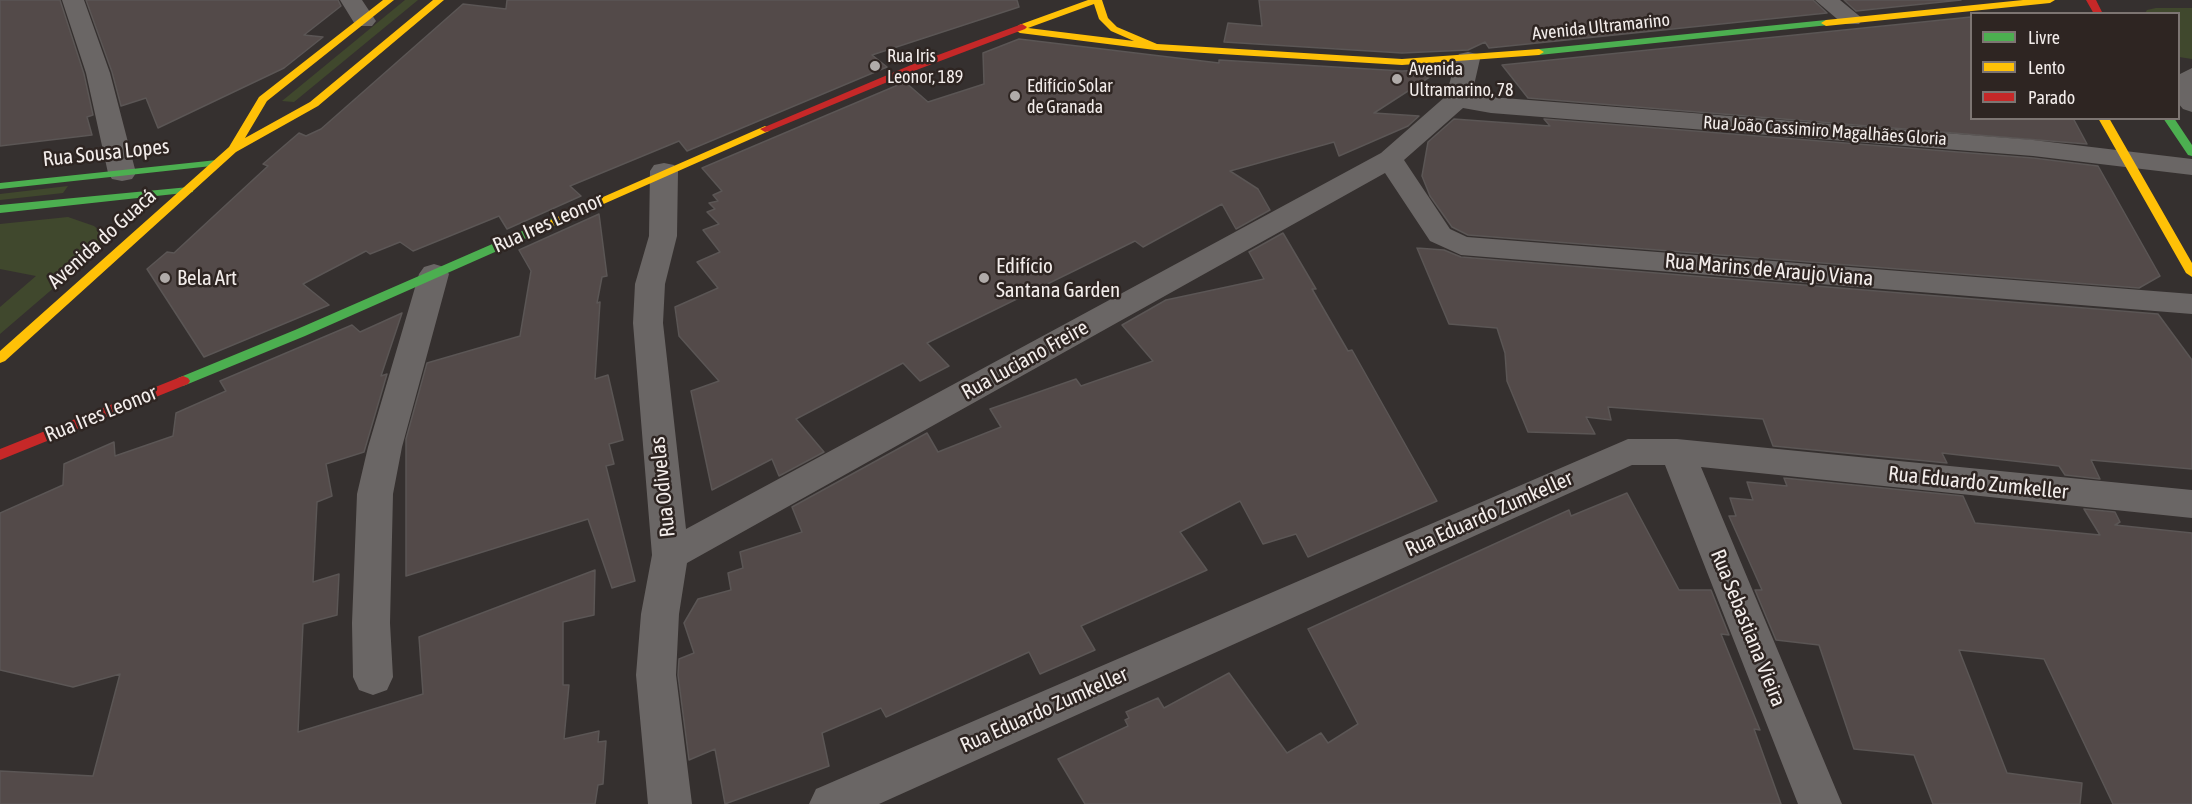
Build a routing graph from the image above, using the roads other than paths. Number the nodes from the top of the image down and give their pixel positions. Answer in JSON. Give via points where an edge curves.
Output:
{"nodes":[{"id":1,"x":73,"y":0,"type":"edge"},
{"id":2,"x":351,"y":0,"type":"edge"},
{"id":3,"x":389,"y":0,"type":"edge"},
{"id":4,"x":439,"y":0,"type":"edge"},
{"id":5,"x":1098,"y":0,"type":"edge"},
{"id":6,"x":1826,"y":0,"type":"edge"},
{"id":7,"x":2002,"y":2,"type":"edge"},
{"id":8,"x":2047,"y":4,"type":"edge"},
{"id":9,"x":1851,"y":18,"type":"junction"},
{"id":10,"x":364,"y":21,"type":"junction"},
{"id":11,"x":1015,"y":30,"type":"junction"},
{"id":12,"x":1155,"y":47,"type":"junction"},
{"id":13,"x":1468,"y":59,"type":"junction"},
{"id":14,"x":2192,"y":75,"type":"edge"},
{"id":15,"x":1458,"y":99,"type":"junction"},
{"id":16,"x":2192,"y":104,"type":"edge"},
{"id":17,"x":2104,"y":120,"type":"edge"},
{"id":18,"x":2169,"y":120,"type":"edge"},
{"id":19,"x":232,"y":150,"type":"junction"},
{"id":20,"x":2192,"y":153,"type":"edge"},
{"id":21,"x":1390,"y":159,"type":"junction"},
{"id":22,"x":2125,"y":159,"type":"junction"},
{"id":23,"x":217,"y":163,"type":"junction"},
{"id":24,"x":2192,"y":167,"type":"edge"},
{"id":25,"x":664,"y":171,"type":"junction"},
{"id":26,"x":122,"y":172,"type":"junction"},
{"id":27,"x":0,"y":186,"type":"edge"},
{"id":28,"x":189,"y":190,"type":"junction"},
{"id":29,"x":0,"y":209,"type":"edge"},
{"id":30,"x":2192,"y":273,"type":"edge"},
{"id":31,"x":434,"y":274,"type":"junction"},
{"id":32,"x":2192,"y":304,"type":"edge"},
{"id":33,"x":0,"y":358,"type":"edge"},
{"id":34,"x":1677,"y":452,"type":"junction"},
{"id":35,"x":0,"y":455,"type":"edge"},
{"id":36,"x":2192,"y":504,"type":"edge"},
{"id":37,"x":670,"y":555,"type":"junction"},
{"id":38,"x":373,"y":677,"type":"dead end"},
{"id":39,"x":669,"y":804,"type":"edge"},
{"id":40,"x":831,"y":804,"type":"edge"},
{"id":41,"x":1820,"y":804,"type":"edge"}],
"edges":[{"from":1,"to":26,"type":"street","via":[[98,73]]},
{"from":2,"to":10,"type":"street"},
{"from":3,"to":10,"type":"street","name":"Avenida do Guacá"},
{"from":4,"to":19,"type":"street","name":"Avenida do Guacá","via":[[314,104]]},
{"from":5,"to":11,"type":"street","name":"Rua Ires Leonor"},
{"from":5,"to":12,"type":"street","name":"Avenida Ultramarino","via":[[1104,19],[1114,29]]},
{"from":6,"to":9,"type":"street"},
{"from":7,"to":8,"type":"street","name":"Avenida Ultramarino"},
{"from":7,"to":9,"type":"street","name":"Avenida Ultramarino"},
{"from":9,"to":13,"type":"street","name":"Avenida Ultramarino"},
{"from":10,"to":19,"type":"street","name":"Avenida do Guacá","via":[[263,99]]},
{"from":11,"to":12,"type":"street","name":"Avenida Ultramarino"},
{"from":11,"to":25,"type":"street","name":"Rua Ires Leonor"},
{"from":12,"to":13,"type":"street","name":"Avenida Ultramarino","via":[[1402,62]]},
{"from":13,"to":15,"type":"street"},
{"from":14,"to":16,"type":"street","via":[[2183,92]]},
{"from":15,"to":21,"type":"street","name":"Rua Luciano Freire"},
{"from":15,"to":22,"type":"street","name":"Rua João Cassimiro Magalhães Gloria","via":[[1491,105],[2033,148]]},
{"from":17,"to":22,"type":"street"},
{"from":18,"to":20,"type":"street"},
{"from":19,"to":23,"type":"street","name":"Avenida do Guacá"},
{"from":21,"to":32,"type":"street","name":"Rua Marins de Araujo Viana","via":[[1440,235],[1461,246]]},
{"from":21,"to":37,"type":"street","name":"Rua Luciano Freire"},
{"from":22,"to":24,"type":"street","name":"Rua João Cassimiro Magalhães Gloria"},
{"from":22,"to":30,"type":"street"},
{"from":23,"to":26,"type":"street","name":"Rua Sousa Lopes"},
{"from":23,"to":28,"type":"street","name":"Avenida do Guacá"},
{"from":25,"to":31,"type":"street","name":"Rua Ires Leonor"},
{"from":25,"to":37,"type":"street","name":"Rua Odivelas","via":[[663,236],[650,284],[648,323]]},
{"from":26,"to":27,"type":"street","name":"Rua Sousa Lopes"},
{"from":28,"to":29,"type":"street"},
{"from":28,"to":33,"type":"street","name":"Avenida do Guacá"},
{"from":31,"to":35,"type":"street","name":"Rua Ires Leonor"},
{"from":31,"to":38,"type":"street","via":[[375,494]]},
{"from":34,"to":36,"type":"street","name":"Rua Eduardo Zumkeller"},
{"from":34,"to":40,"type":"street","name":"Rua Eduardo Zumkeller","via":[[1628,452]]},
{"from":34,"to":41,"type":"street","name":"Rua Sebastiana Vieira"},
{"from":37,"to":39,"type":"street","name":"Rua Odivelas","via":[[660,614],[656,675]]}]}
